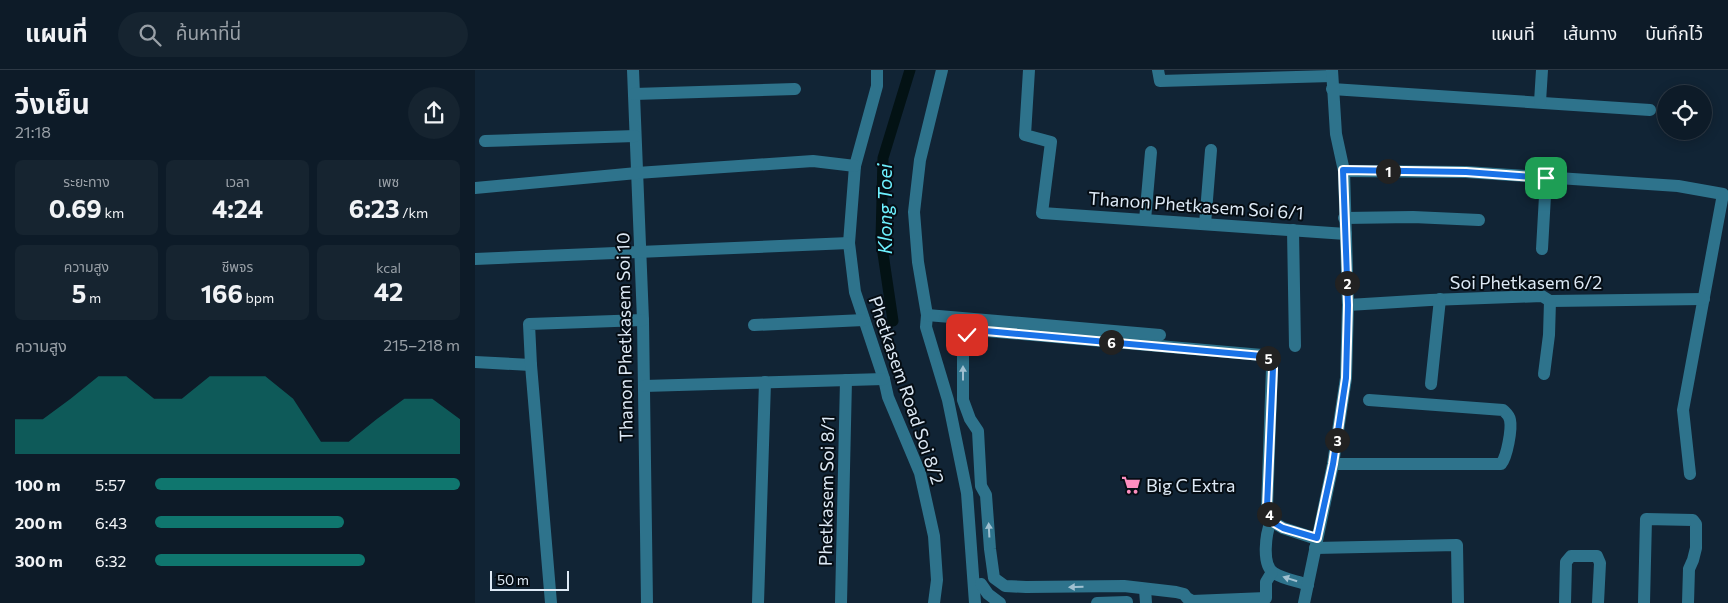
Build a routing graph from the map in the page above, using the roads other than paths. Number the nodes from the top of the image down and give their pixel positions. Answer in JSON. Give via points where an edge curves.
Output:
{"nodes":[{"id":1,"x":633,"y":70,"type":"edge"},
{"id":2,"x":877,"y":70,"type":"edge"},
{"id":3,"x":942,"y":70,"type":"edge"},
{"id":4,"x":1029,"y":70,"type":"edge"},
{"id":5,"x":1158,"y":70,"type":"edge"},
{"id":6,"x":1542,"y":70,"type":"edge"},
{"id":7,"x":1332,"y":78,"type":"edge"},
{"id":8,"x":795,"y":89,"type":"dead end"},
{"id":9,"x":634,"y":94,"type":"junction"},
{"id":10,"x":1540,"y":102,"type":"junction"},
{"id":11,"x":1650,"y":110,"type":"dead end"},
{"id":12,"x":635,"y":136,"type":"junction"},
{"id":13,"x":485,"y":141,"type":"dead end"},
{"id":14,"x":1211,"y":150,"type":"dead end"},
{"id":15,"x":1151,"y":152,"type":"dead end"},
{"id":16,"x":855,"y":166,"type":"junction"},
{"id":17,"x":1343,"y":170,"type":"junction"},
{"id":18,"x":637,"y":173,"type":"junction"},
{"id":19,"x":1546,"y":178,"type":"junction"},
{"id":20,"x":475,"y":188,"type":"edge"},
{"id":21,"x":1344,"y":218,"type":"junction"},
{"id":22,"x":1145,"y":220,"type":"junction"},
{"id":23,"x":1479,"y":220,"type":"dead end"},
{"id":24,"x":1205,"y":224,"type":"junction"},
{"id":25,"x":1293,"y":230,"type":"junction"},
{"id":26,"x":1346,"y":234,"type":"junction"},
{"id":27,"x":849,"y":243,"type":"junction"},
{"id":28,"x":1542,"y":248,"type":"dead end"},
{"id":29,"x":640,"y":253,"type":"junction"},
{"id":30,"x":475,"y":259,"type":"edge"},
{"id":31,"x":1704,"y":299,"type":"junction"},
{"id":32,"x":1440,"y":300,"type":"junction"},
{"id":33,"x":1550,"y":301,"type":"junction"},
{"id":34,"x":1348,"y":305,"type":"junction"},
{"id":35,"x":927,"y":315,"type":"junction"},
{"id":36,"x":643,"y":320,"type":"junction"},
{"id":37,"x":864,"y":320,"type":"junction"},
{"id":38,"x":754,"y":325,"type":"dead end"},
{"id":39,"x":1160,"y":335,"type":"dead end"},
{"id":40,"x":1295,"y":346,"type":"dead end"},
{"id":41,"x":475,"y":362,"type":"edge"},
{"id":42,"x":531,"y":365,"type":"junction"},
{"id":43,"x":1544,"y":374,"type":"dead end"},
{"id":44,"x":884,"y":379,"type":"junction"},
{"id":45,"x":846,"y":380,"type":"junction"},
{"id":46,"x":765,"y":382,"type":"junction"},
{"id":47,"x":1431,"y":384,"type":"dead end"},
{"id":48,"x":644,"y":386,"type":"junction"},
{"id":49,"x":1369,"y":400,"type":"dead end"},
{"id":50,"x":1333,"y":464,"type":"junction"},
{"id":51,"x":1690,"y":474,"type":"dead end"},
{"id":52,"x":1271,"y":521,"type":"junction"},
{"id":53,"x":1316,"y":543,"type":"junction"},
{"id":54,"x":1272,"y":572,"type":"junction"},
{"id":55,"x":994,"y":578,"type":"junction"},
{"id":56,"x":1308,"y":585,"type":"junction"},
{"id":57,"x":978,"y":586,"type":"junction"},
{"id":58,"x":1099,"y":586,"type":"junction"},
{"id":59,"x":1145,"y":589,"type":"junction"},
{"id":60,"x":1127,"y":602,"type":"dead end"},
{"id":61,"x":551,"y":603,"type":"edge"},
{"id":62,"x":647,"y":603,"type":"edge"},
{"id":63,"x":758,"y":603,"type":"edge"},
{"id":64,"x":841,"y":603,"type":"edge"},
{"id":65,"x":934,"y":603,"type":"edge"},
{"id":66,"x":975,"y":603,"type":"edge"},
{"id":67,"x":1000,"y":603,"type":"edge"},
{"id":68,"x":1099,"y":603,"type":"edge"},
{"id":69,"x":1146,"y":603,"type":"edge"},
{"id":70,"x":1304,"y":603,"type":"edge"},
{"id":71,"x":1458,"y":603,"type":"edge"},
{"id":72,"x":1565,"y":603,"type":"edge"},
{"id":73,"x":1599,"y":603,"type":"edge"},
{"id":74,"x":1645,"y":603,"type":"edge"},
{"id":75,"x":1688,"y":603,"type":"edge"}],
"edges":[{"from":1,"to":9,"type":"street","name":"Thanon Phetkasem Soi 10"},
{"from":2,"to":16,"type":"street","name":"Phetkasem Road Soi 8/2","via":[[877,86]]},
{"from":3,"to":35,"type":"street","via":[[920,160],[914,212]]},
{"from":4,"to":22,"type":"street","name":"Thanon Phetkasem Soi 6/1","via":[[1025,135],[1051,142],[1042,212]]},
{"from":5,"to":7,"type":"street","via":[[1160,81]]},
{"from":6,"to":10,"type":"street"},
{"from":7,"to":10,"type":"street"},
{"from":7,"to":17,"type":"street"},
{"from":8,"to":9,"type":"street"},
{"from":9,"to":12,"type":"street","name":"Thanon Phetkasem Soi 10"},
{"from":10,"to":11,"type":"street"},
{"from":12,"to":13,"type":"street"},
{"from":12,"to":18,"type":"street","name":"Thanon Phetkasem Soi 10"},
{"from":14,"to":24,"type":"street"},
{"from":15,"to":22,"type":"street"},
{"from":16,"to":18,"type":"street","via":[[813,161]]},
{"from":16,"to":27,"type":"street","name":"Phetkasem Road Soi 8/2"},
{"from":17,"to":19,"type":"street","via":[[1466,172]]},
{"from":17,"to":21,"type":"street"},
{"from":18,"to":20,"type":"street"},
{"from":18,"to":29,"type":"street","name":"Thanon Phetkasem Soi 10"},
{"from":19,"to":28,"type":"street"},
{"from":19,"to":31,"type":"street","via":[[1679,186],[1723,194]]},
{"from":21,"to":23,"type":"street"},
{"from":21,"to":26,"type":"street"},
{"from":22,"to":24,"type":"street","name":"Thanon Phetkasem Soi 6/1"},
{"from":24,"to":25,"type":"street","name":"Thanon Phetkasem Soi 6/1"},
{"from":25,"to":26,"type":"street","name":"Thanon Phetkasem Soi 6/1"},
{"from":25,"to":40,"type":"street"},
{"from":26,"to":34,"type":"street"},
{"from":27,"to":29,"type":"street"},
{"from":27,"to":37,"type":"street","name":"Phetkasem Road Soi 8/2","via":[[855,292]]},
{"from":29,"to":30,"type":"street"},
{"from":29,"to":36,"type":"street","name":"Thanon Phetkasem Soi 10"},
{"from":31,"to":33,"type":"street","name":"Soi Phetkasem 6/2"},
{"from":31,"to":51,"type":"street","via":[[1683,410]]},
{"from":32,"to":33,"type":"street","name":"Soi Phetkasem 6/2","via":[[1543,296]]},
{"from":32,"to":34,"type":"street","name":"Soi Phetkasem 6/2"},
{"from":32,"to":47,"type":"street"},
{"from":33,"to":43,"type":"street"},
{"from":34,"to":50,"type":"street","via":[[1346,378]]},
{"from":35,"to":39,"type":"street"},
{"from":35,"to":57,"type":"street","via":[[926,327],[948,400],[967,493]]},
{"from":36,"to":42,"type":"street","via":[[529,324]]},
{"from":36,"to":48,"type":"street","name":"Thanon Phetkasem Soi 10"},
{"from":37,"to":38,"type":"street"},
{"from":37,"to":44,"type":"street","name":"Phetkasem Road Soi 8/2"},
{"from":41,"to":42,"type":"street"},
{"from":42,"to":61,"type":"street"},
{"from":44,"to":45,"type":"street"},
{"from":44,"to":65,"type":"street","name":"Phetkasem Road Soi 8/2","via":[[920,473],[933,536],[937,580]]},
{"from":45,"to":46,"type":"street"},
{"from":45,"to":64,"type":"street","name":"Phetkasem Soi 8/1"},
{"from":46,"to":48,"type":"street"},
{"from":46,"to":63,"type":"street"},
{"from":48,"to":62,"type":"street","name":"Thanon Phetkasem Soi 10"},
{"from":49,"to":50,"type":"street","via":[[1503,410],[1510,421],[1507,453],[1501,464]]},
{"from":50,"to":53,"type":"street"},
{"from":52,"to":53,"type":"street"},
{"from":52,"to":54,"type":"street","via":[[1266,549],[1267,563]]},
{"from":55,"to":52,"type":"street","one_way":true,"via":[[986,494],[981,486],[978,431],[963,400],[963,346],[967,335],[975,330],[1268,358],[1273,368],[1267,507]]},
{"from":53,"to":56,"type":"street"},
{"from":53,"to":71,"type":"street","via":[[1457,545]]},
{"from":56,"to":54,"type":"street","one_way":true},
{"from":54,"to":59,"type":"street","via":[[1266,582],[1266,598],[1192,601],[1185,594]]},
{"from":55,"to":57,"type":"street"},
{"from":58,"to":55,"type":"street","one_way":true,"via":[[1005,586]]},
{"from":56,"to":70,"type":"street"},
{"from":57,"to":66,"type":"street"},
{"from":57,"to":67,"type":"street"},
{"from":58,"to":59,"type":"street"},
{"from":58,"to":68,"type":"street"},
{"from":59,"to":69,"type":"street"},
{"from":60,"to":68,"type":"street"},
{"from":72,"to":73,"type":"street","via":[[1566,562],[1571,556],[1580,555],[1597,556],[1600,563]]},
{"from":74,"to":75,"type":"street","via":[[1646,519],[1693,520],[1696,524]]}]}
